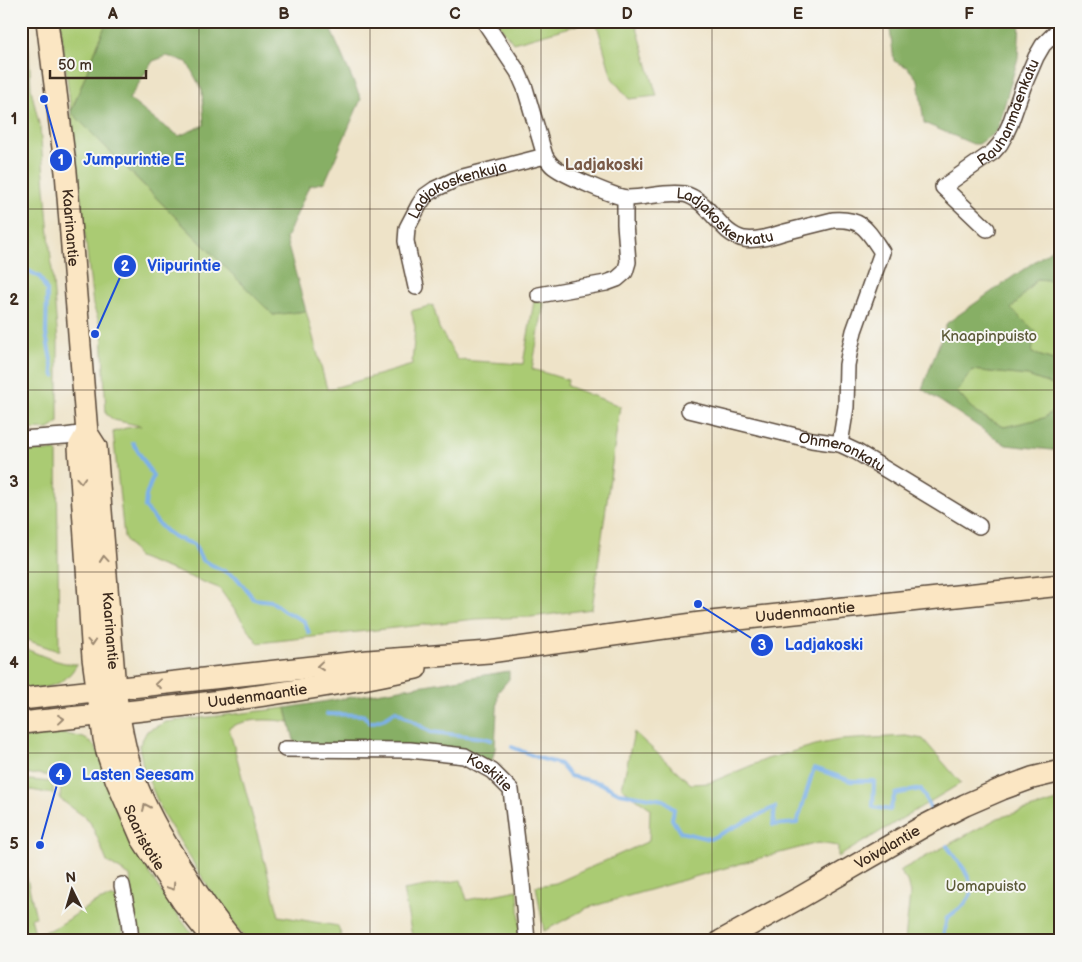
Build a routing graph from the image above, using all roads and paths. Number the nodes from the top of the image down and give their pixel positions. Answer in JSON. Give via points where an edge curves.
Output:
{"nodes":[{"id":1,"x":47,"y":21,"type":"edge"},
{"id":2,"x":484,"y":21,"type":"edge"},
{"id":3,"x":1061,"y":26,"type":"edge"},
{"id":4,"x":545,"y":156,"type":"junction"},
{"id":5,"x":625,"y":198,"type":"junction"},
{"id":6,"x":988,"y":229,"type":"dead end"},
{"id":7,"x":416,"y":286,"type":"dead end"},
{"id":8,"x":539,"y":295,"type":"dead end"},
{"id":9,"x":689,"y":410,"type":"dead end"},
{"id":10,"x":87,"y":433,"type":"junction"},
{"id":11,"x":21,"y":439,"type":"edge"},
{"id":12,"x":840,"y":444,"type":"junction"},
{"id":13,"x":979,"y":526,"type":"dead end"},
{"id":14,"x":1061,"y":585,"type":"edge"},
{"id":15,"x":489,"y":652,"type":"junction"},
{"id":16,"x":106,"y":690,"type":"junction"},
{"id":17,"x":21,"y":699,"type":"edge"},
{"id":18,"x":109,"y":713,"type":"junction"},
{"id":19,"x":21,"y":723,"type":"edge"},
{"id":20,"x":285,"y":749,"type":"dead end"},
{"id":21,"x":1061,"y":771,"type":"edge"},
{"id":22,"x":122,"y":885,"type":"dead end"},
{"id":23,"x":131,"y":941,"type":"edge"},
{"id":24,"x":214,"y":941,"type":"edge"},
{"id":25,"x":233,"y":941,"type":"edge"},
{"id":26,"x":526,"y":941,"type":"edge"},
{"id":27,"x":721,"y":941,"type":"edge"}],
"edges":[{"from":1,"to":10,"type":"main road","name":"Kaarinantie","via":[[66,172]]},
{"from":2,"to":4,"type":"street","via":[[521,80]]},
{"from":3,"to":6,"type":"street","name":"Rauhanmäenkatu","via":[[1036,57],[1000,144],[944,187]]},
{"from":4,"to":5,"type":"street","name":"Ladjakoskenkatu","via":[[563,173]]},
{"from":4,"to":7,"type":"street","name":"Ladjakoskenkuja","via":[[459,178],[426,196],[407,228],[406,240]]},
{"from":5,"to":8,"type":"street","via":[[628,262],[625,272],[606,283]]},
{"from":5,"to":12,"type":"street","name":"Ladjakoskenkatu","via":[[684,194],[695,198],[734,236],[744,239],[763,238],[843,219],[862,225],[869,232],[882,252],[850,349]]},
{"from":9,"to":12,"type":"street","name":"Ohmeronkatu"},
{"from":10,"to":11,"type":"street"},
{"from":10,"to":16,"type":"main road","name":"Kaarinantie","via":[[79,447],[92,646]]},
{"from":12,"to":13,"type":"street","name":"Ohmeronkatu"},
{"from":14,"to":15,"type":"main road","name":"Uudenmaantie","via":[[701,624]]},
{"from":15,"to":16,"type":"main road","name":"Uudenmaantie","one_way":true,"via":[[368,661]]},
{"from":15,"to":18,"type":"main road","name":"Uudenmaantie","via":[[299,691]]},
{"from":16,"to":17,"type":"main road","name":"Uudenmaantie"},
{"from":16,"to":18,"type":"main road","name":"Saaristotie"},
{"from":19,"to":18,"type":"main road","name":"Uudenmaantie","one_way":true},
{"from":18,"to":24,"type":"main road","name":"Saaristotie","one_way":true,"via":[[104,738],[116,778],[142,839],[183,902]]},
{"from":25,"to":18,"type":"main road","name":"Saaristotie","one_way":true,"via":[[191,884],[151,819]]},
{"from":20,"to":26,"type":"street","name":"Koskitie","via":[[410,750],[465,756],[492,771],[511,790]]},
{"from":21,"to":27,"type":"main road","name":"Voivalantie","via":[[1032,778],[965,805]]},
{"from":22,"to":23,"type":"street"}]}
